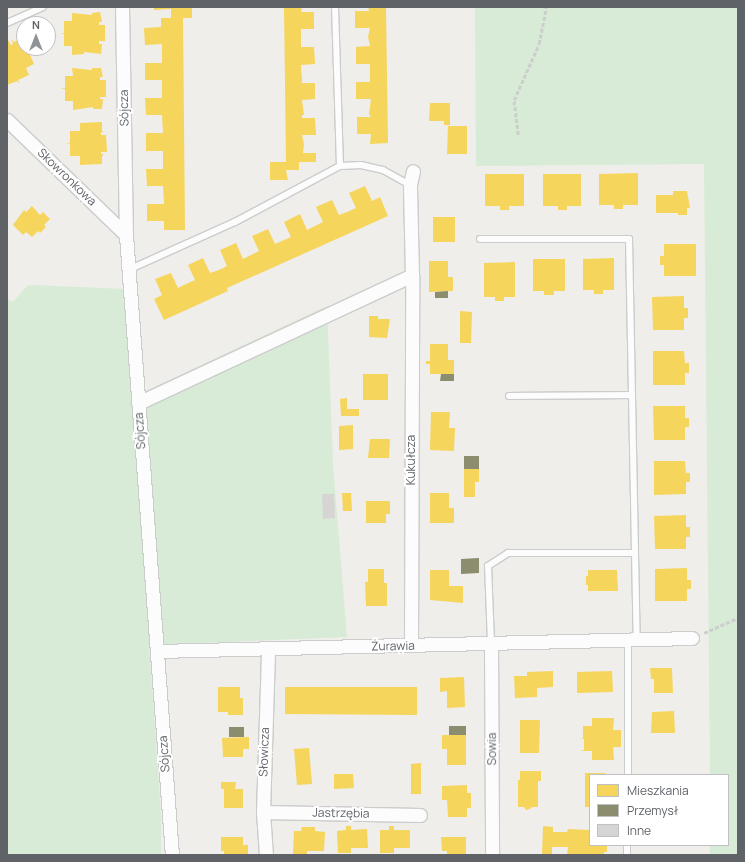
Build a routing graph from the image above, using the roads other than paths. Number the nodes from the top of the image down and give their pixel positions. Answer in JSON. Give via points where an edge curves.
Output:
{"nodes":[{"id":1,"x":43,"y":7,"type":"edge"},
{"id":2,"x":122,"y":7,"type":"edge"},
{"id":3,"x":335,"y":7,"type":"edge"},
{"id":4,"x":7,"y":23,"type":"edge"},
{"id":5,"x":7,"y":120,"type":"edge"},
{"id":6,"x":340,"y":166,"type":"junction"},
{"id":7,"x":413,"y":171,"type":"dead end"},
{"id":8,"x":410,"y":185,"type":"junction"},
{"id":9,"x":126,"y":235,"type":"junction"},
{"id":10,"x":480,"y":239,"type":"dead end"},
{"id":11,"x":128,"y":270,"type":"junction"},
{"id":12,"x":412,"y":275,"type":"junction"},
{"id":13,"x":632,"y":395,"type":"junction"},
{"id":14,"x":509,"y":396,"type":"dead end"},
{"id":15,"x":138,"y":404,"type":"junction"},
{"id":16,"x":635,"y":553,"type":"junction"},
{"id":17,"x":692,"y":638,"type":"road end"},
{"id":18,"x":633,"y":640,"type":"junction"},
{"id":19,"x":491,"y":644,"type":"junction"},
{"id":20,"x":411,"y":645,"type":"junction"},
{"id":21,"x":268,"y":649,"type":"junction"},
{"id":22,"x":157,"y":651,"type":"junction"},
{"id":23,"x":628,"y":774,"type":"edge"},
{"id":24,"x":263,"y":812,"type":"junction"},
{"id":25,"x":420,"y":815,"type":"dead end"},
{"id":26,"x":172,"y":855,"type":"edge"},
{"id":27,"x":266,"y":855,"type":"edge"},
{"id":28,"x":492,"y":855,"type":"edge"}],
"edges":[{"from":1,"to":4,"type":"lane"},
{"from":2,"to":9,"type":"street","name":"Sójcza"},
{"from":3,"to":6,"type":"lane"},
{"from":5,"to":9,"type":"street","name":"Skowronkowa"},
{"from":6,"to":8,"type":"lane","via":[[361,165],[383,170]]},
{"from":6,"to":11,"type":"lane","via":[[235,222]]},
{"from":7,"to":8,"type":"street","name":"Kukułcza"},
{"from":8,"to":12,"type":"street","name":"Kukułcza"},
{"from":9,"to":11,"type":"street","name":"Sójcza"},
{"from":10,"to":13,"type":"lane","via":[[629,239]]},
{"from":11,"to":15,"type":"street","name":"Sójcza"},
{"from":12,"to":15,"type":"street"},
{"from":12,"to":20,"type":"street","name":"Kukułcza"},
{"from":13,"to":14,"type":"lane"},
{"from":13,"to":16,"type":"lane"},
{"from":15,"to":22,"type":"street","name":"Sójcza"},
{"from":16,"to":18,"type":"lane"},
{"from":16,"to":19,"type":"lane","via":[[508,553],[488,566]]},
{"from":17,"to":18,"type":"street","name":"Żurawia"},
{"from":18,"to":19,"type":"street","name":"Żurawia"},
{"from":18,"to":23,"type":"lane"},
{"from":19,"to":20,"type":"street","name":"Żurawia"},
{"from":19,"to":28,"type":"street","name":"Sowia"},
{"from":20,"to":21,"type":"street","name":"Żurawia"},
{"from":21,"to":22,"type":"street","name":"Żurawia"},
{"from":21,"to":24,"type":"street","name":"Słowicza"},
{"from":22,"to":26,"type":"street","name":"Sójcza"},
{"from":24,"to":25,"type":"street","name":"Jastrzębia"},
{"from":24,"to":27,"type":"street","name":"Słowicza"}]}
